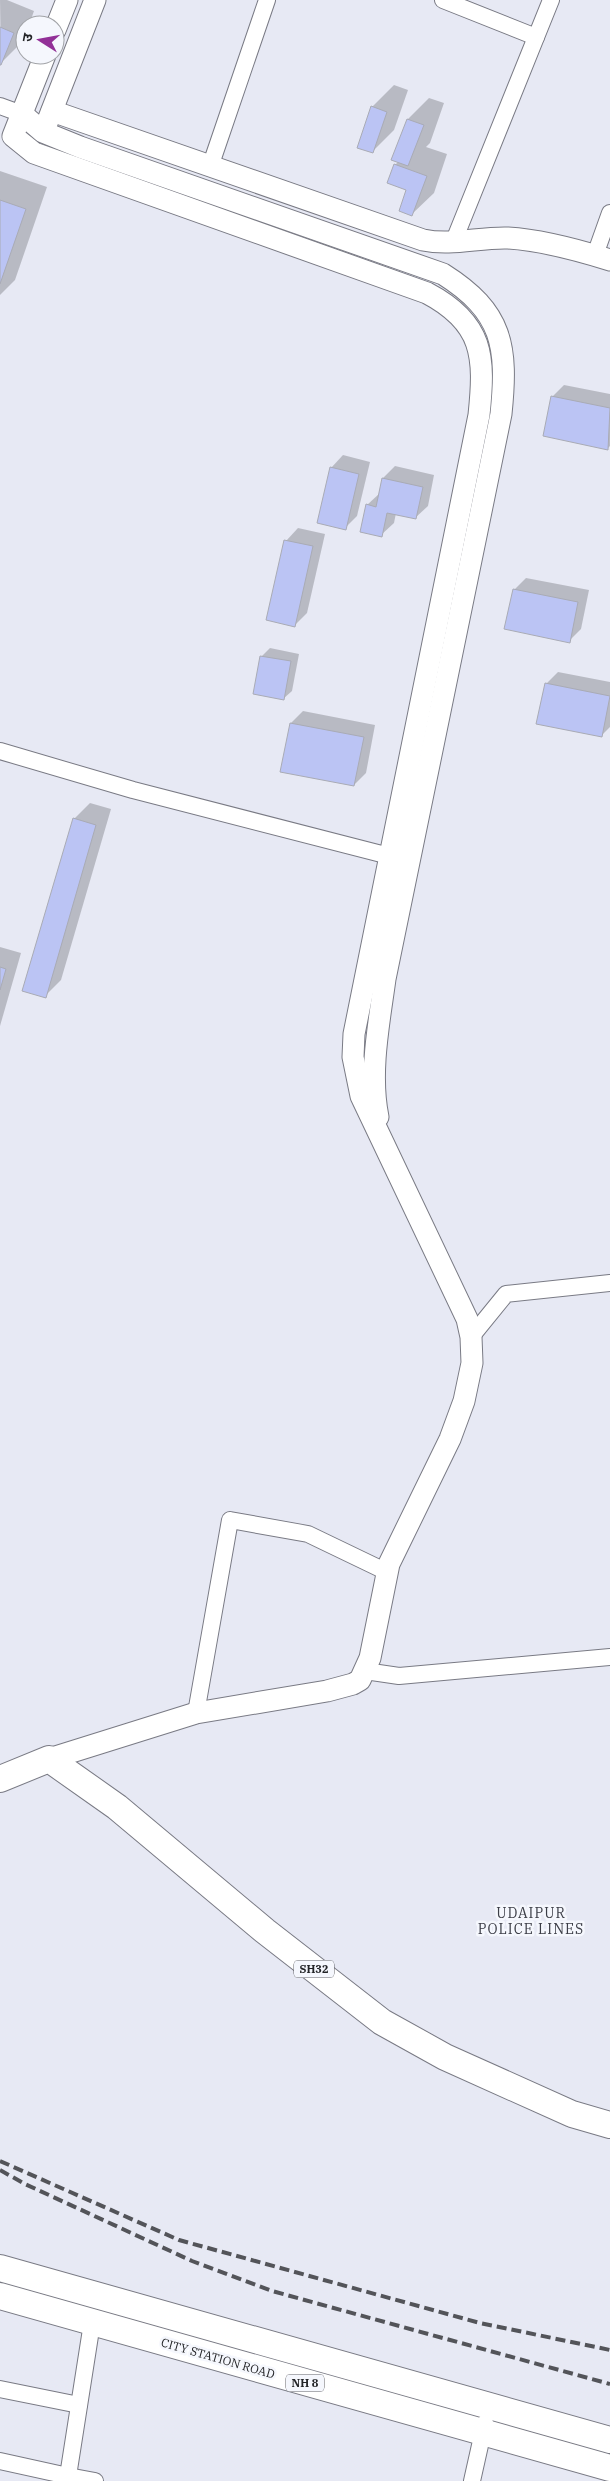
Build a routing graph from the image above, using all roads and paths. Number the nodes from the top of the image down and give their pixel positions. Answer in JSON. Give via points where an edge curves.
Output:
{"nodes":[{"id":1,"x":67,"y":0,"type":"edge"},
{"id":2,"x":95,"y":0,"type":"edge"},
{"id":3,"x":267,"y":0,"type":"edge"},
{"id":4,"x":443,"y":0,"type":"edge"},
{"id":5,"x":551,"y":0,"type":"edge"},
{"id":6,"x":61,"y":15,"type":"edge"},
{"id":7,"x":536,"y":37,"type":"junction"},
{"id":8,"x":42,"y":65,"type":"edge"},
{"id":9,"x":0,"y":106,"type":"edge"},
{"id":10,"x":52,"y":112,"type":"junction"},
{"id":11,"x":22,"y":114,"type":"junction"},
{"id":12,"x":6,"y":132,"type":"edge"},
{"id":13,"x":43,"y":132,"type":"junction"},
{"id":14,"x":34,"y":153,"type":"junction"},
{"id":15,"x":210,"y":167,"type":"junction"},
{"id":16,"x":610,"y":213,"type":"edge"},
{"id":17,"x":453,"y":243,"type":"junction"},
{"id":18,"x":603,"y":258,"type":"edge"},
{"id":19,"x":0,"y":751,"type":"edge"},
{"id":20,"x":389,"y":855,"type":"junction"},
{"id":21,"x":410,"y":861,"type":"junction"},
{"id":22,"x":382,"y":1140,"type":"junction"},
{"id":23,"x":610,"y":1283,"type":"edge"},
{"id":24,"x":471,"y":1337,"type":"junction"},
{"id":25,"x":387,"y":1572,"type":"junction"},
{"id":26,"x":610,"y":1657,"type":"edge"},
{"id":27,"x":366,"y":1671,"type":"junction"},
{"id":28,"x":196,"y":1713,"type":"junction"},
{"id":29,"x":50,"y":1759,"type":"junction"},
{"id":30,"x":0,"y":1778,"type":"edge"},
{"id":31,"x":610,"y":2125,"type":"edge"},
{"id":32,"x":0,"y":2268,"type":"edge"},
{"id":33,"x":0,"y":2296,"type":"edge"},
{"id":34,"x":92,"y":2323,"type":"junction"},
{"id":35,"x":0,"y":2389,"type":"edge"},
{"id":36,"x":79,"y":2405,"type":"junction"},
{"id":37,"x":489,"y":2406,"type":"junction"},
{"id":38,"x":482,"y":2432,"type":"junction"},
{"id":39,"x":610,"y":2440,"type":"edge"},
{"id":40,"x":0,"y":2461,"type":"edge"},
{"id":41,"x":610,"y":2468,"type":"edge"},
{"id":42,"x":67,"y":2478,"type":"edge"},
{"id":43,"x":95,"y":2481,"type":"edge"},
{"id":44,"x":472,"y":2481,"type":"edge"}],
"edges":[{"from":1,"to":6,"type":"street"},
{"from":2,"to":10,"type":"street"},
{"from":3,"to":15,"type":"street"},
{"from":4,"to":7,"type":"street"},
{"from":5,"to":7,"type":"street"},
{"from":7,"to":17,"type":"street"},
{"from":8,"to":11,"type":"street"},
{"from":9,"to":11,"type":"street"},
{"from":10,"to":13,"type":"street"},
{"from":10,"to":15,"type":"street"},
{"from":11,"to":12,"type":"street"},
{"from":11,"to":13,"type":"street"},
{"from":12,"to":14,"type":"street"},
{"from":13,"to":14,"type":"street"},
{"from":13,"to":21,"type":"street","via":[[120,162],[443,274],[472,295],[495,325],[504,365],[499,422]]},
{"from":14,"to":20,"type":"street","via":[[414,287],[451,307],[472,331],[480,348],[483,367],[479,415]]},
{"from":15,"to":17,"type":"street","via":[[423,240]]},
{"from":16,"to":18,"type":"street"},
{"from":17,"to":18,"type":"street","via":[[508,238]]},
{"from":19,"to":20,"type":"street","via":[[133,790]]},
{"from":20,"to":21,"type":"street"},
{"from":20,"to":22,"type":"street","via":[[354,1034],[356,1078]]},
{"from":21,"to":22,"type":"street","via":[[385,979],[376,1048],[376,1107]]},
{"from":22,"to":24,"type":"street","via":[[463,1311]]},
{"from":23,"to":24,"type":"street","via":[[506,1294]]},
{"from":24,"to":25,"type":"street","via":[[472,1363],[458,1418]]},
{"from":25,"to":27,"type":"street"},
{"from":25,"to":28,"type":"street","via":[[308,1534],[230,1520]]},
{"from":26,"to":27,"type":"street","via":[[399,1676]]},
{"from":27,"to":28,"type":"street","via":[[353,1684],[326,1692]]},
{"from":28,"to":29,"type":"street"},
{"from":29,"to":30,"type":"main road"},
{"from":29,"to":31,"type":"main road","number":"SH32","via":[[117,1807],[265,1931],[382,2022],[454,2061],[572,2114]]},
{"from":32,"to":37,"type":"main road","number":"NH 8"},
{"from":33,"to":34,"type":"main road","name":"CITY STATION ROAD","number":"NH 8"},
{"from":34,"to":36,"type":"street"},
{"from":34,"to":38,"type":"main road","name":"CITY STATION ROAD","number":"NH 8"},
{"from":35,"to":36,"type":"street"},
{"from":36,"to":42,"type":"street"},
{"from":37,"to":38,"type":"street"},
{"from":37,"to":39,"type":"main road","number":"NH 8"},
{"from":38,"to":41,"type":"main road","name":"CITY STATION ROAD","number":"NH 8"},
{"from":38,"to":44,"type":"street"},
{"from":40,"to":42,"type":"street"},
{"from":42,"to":43,"type":"street"}]}
